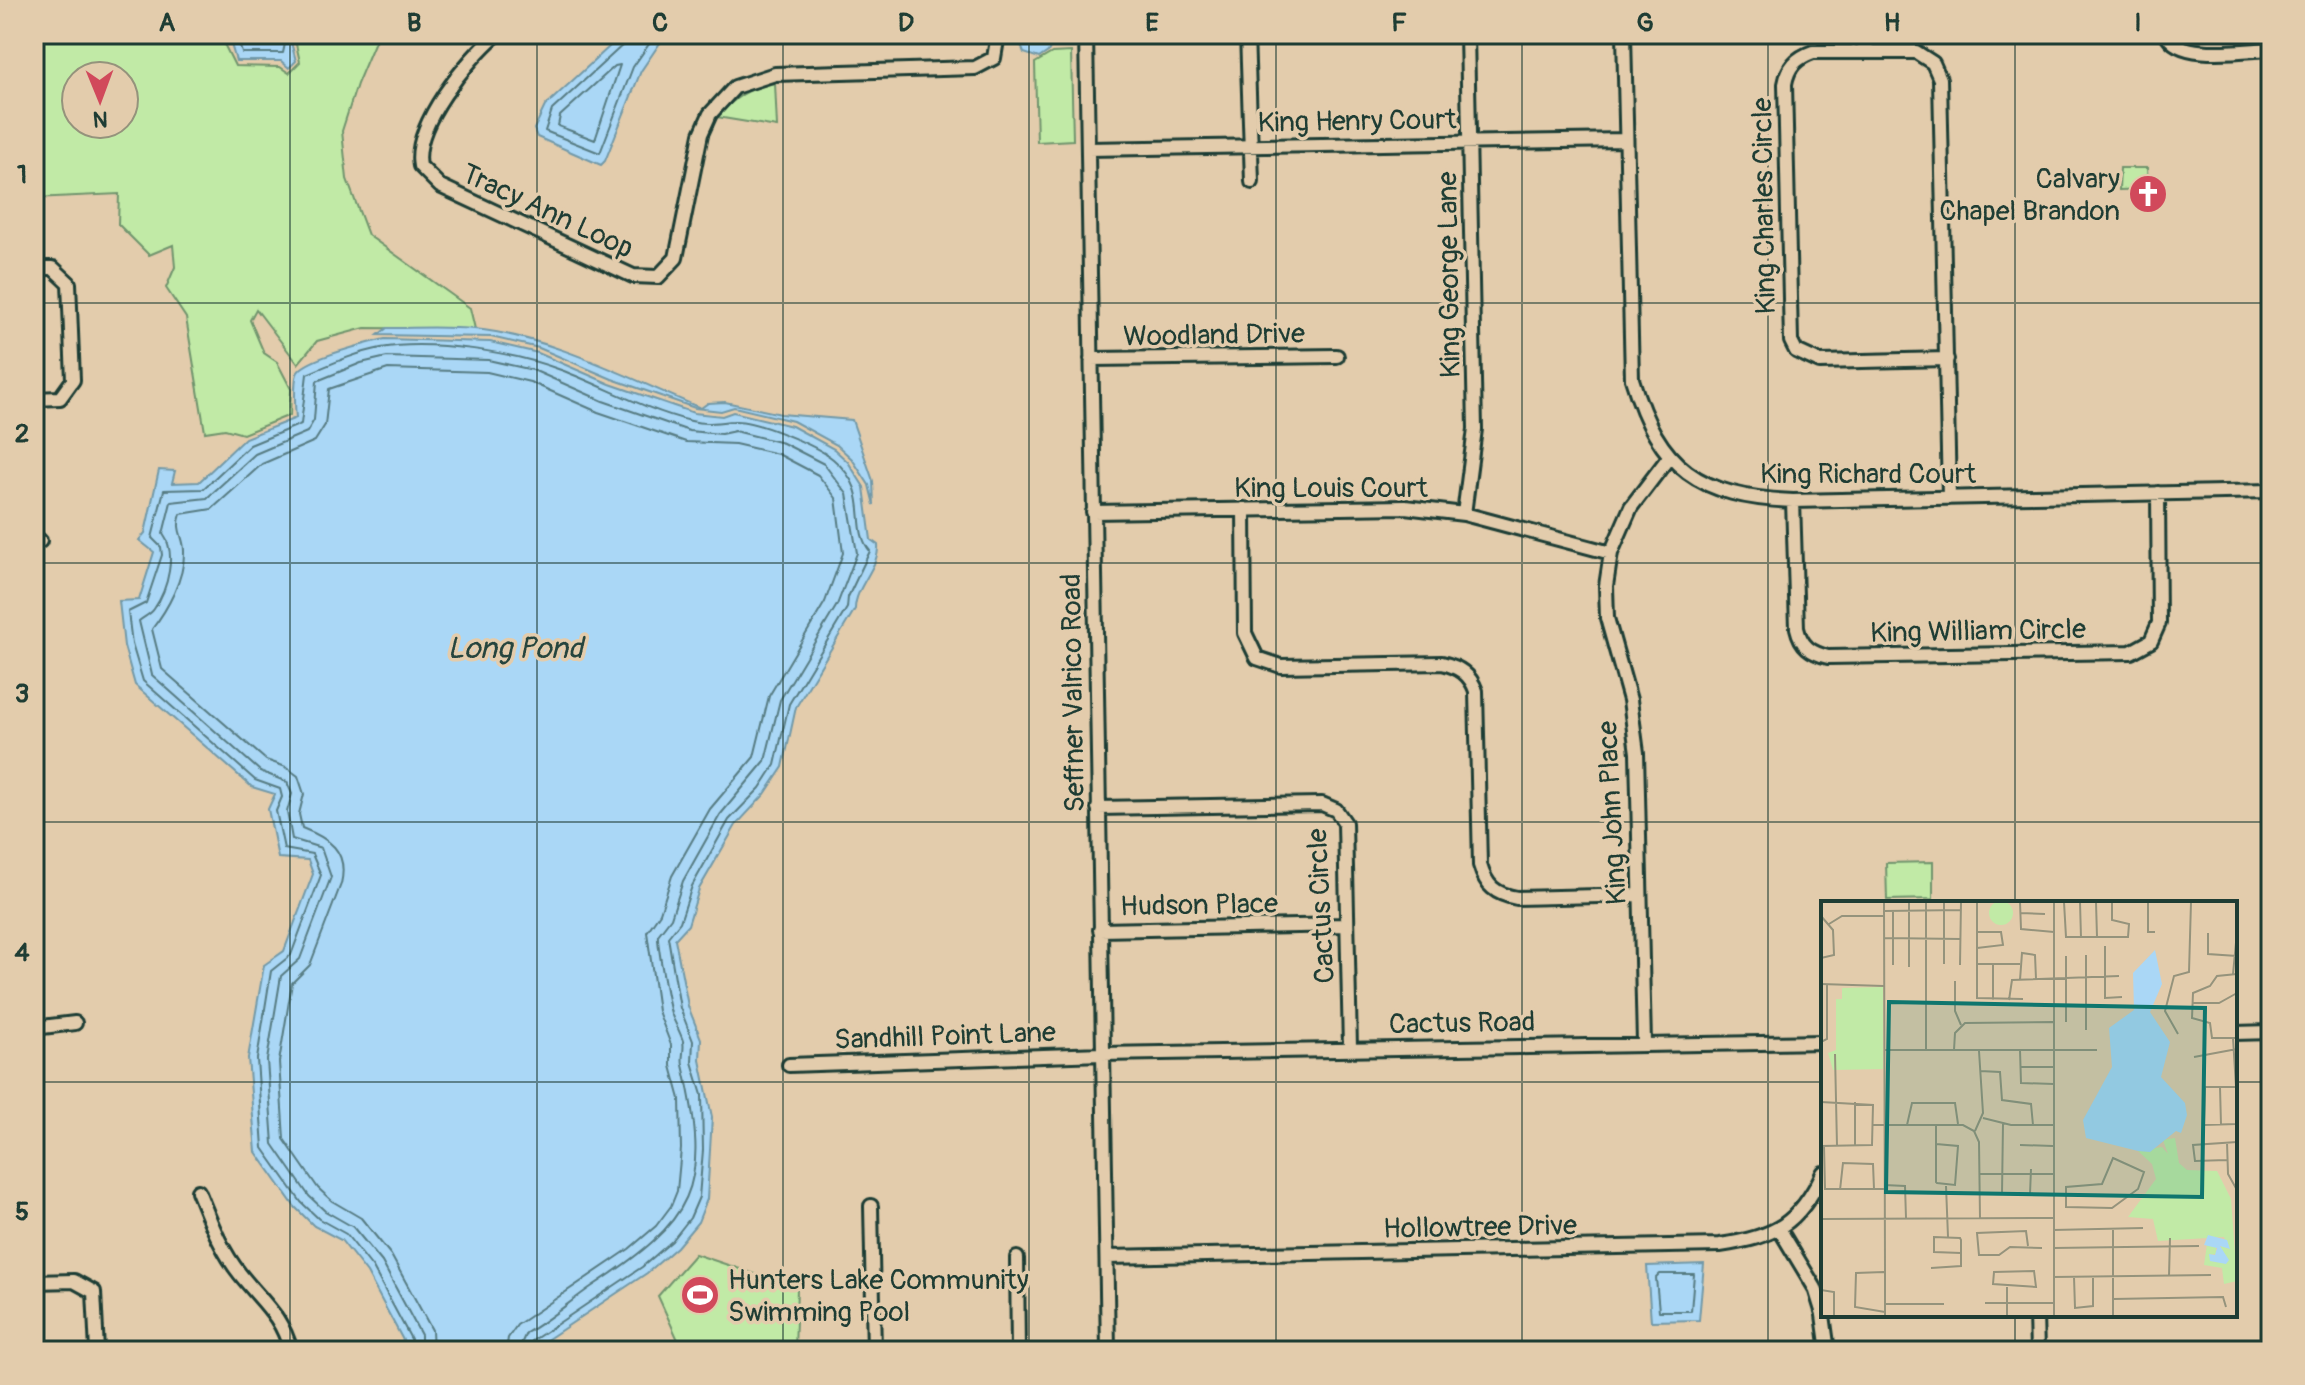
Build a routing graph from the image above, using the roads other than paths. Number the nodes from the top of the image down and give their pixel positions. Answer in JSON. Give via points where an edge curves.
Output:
{"nodes":[{"id":1,"x":497,"y":34,"type":"edge"},
{"id":2,"x":998,"y":34,"type":"edge"},
{"id":3,"x":1086,"y":34,"type":"edge"},
{"id":4,"x":1247,"y":34,"type":"edge"},
{"id":5,"x":1467,"y":34,"type":"edge"},
{"id":6,"x":1624,"y":34,"type":"edge"},
{"id":7,"x":1866,"y":34,"type":"edge"},
{"id":8,"x":2167,"y":34,"type":"edge"},
{"id":9,"x":2271,"y":49,"type":"edge"},
{"id":10,"x":1867,"y":51,"type":"junction"},
{"id":11,"x":1626,"y":140,"type":"junction"},
{"id":12,"x":1470,"y":142,"type":"junction"},
{"id":13,"x":1250,"y":146,"type":"junction"},
{"id":14,"x":1088,"y":149,"type":"junction"},
{"id":15,"x":1252,"y":182,"type":"dead end"},
{"id":16,"x":34,"y":268,"type":"edge"},
{"id":17,"x":1337,"y":356,"type":"dead end"},
{"id":18,"x":1091,"y":359,"type":"junction"},
{"id":19,"x":1947,"y":359,"type":"junction"},
{"id":20,"x":34,"y":399,"type":"edge"},
{"id":21,"x":1669,"y":457,"type":"junction"},
{"id":22,"x":2271,"y":491,"type":"edge"},
{"id":23,"x":2158,"y":493,"type":"junction"},
{"id":24,"x":1949,"y":497,"type":"junction"},
{"id":25,"x":1793,"y":501,"type":"junction"},
{"id":26,"x":1244,"y":509,"type":"junction"},
{"id":27,"x":1093,"y":512,"type":"junction"},
{"id":28,"x":1464,"y":514,"type":"junction"},
{"id":29,"x":1611,"y":553,"type":"junction"},
{"id":30,"x":1098,"y":808,"type":"junction"},
{"id":31,"x":1640,"y":895,"type":"junction"},
{"id":32,"x":1347,"y":925,"type":"junction"},
{"id":33,"x":1100,"y":930,"type":"junction"},
{"id":34,"x":75,"y":1023,"type":"dead end"},
{"id":35,"x":34,"y":1028,"type":"edge"},
{"id":36,"x":2271,"y":1032,"type":"edge"},
{"id":37,"x":2237,"y":1033,"type":"edge"},
{"id":38,"x":1821,"y":1042,"type":"edge"},
{"id":39,"x":1644,"y":1043,"type":"junction"},
{"id":40,"x":1350,"y":1048,"type":"junction"},
{"id":41,"x":1102,"y":1054,"type":"junction"},
{"id":42,"x":789,"y":1065,"type":"dead end"},
{"id":43,"x":1821,"y":1177,"type":"edge"},
{"id":44,"x":198,"y":1191,"type":"dead end"},
{"id":45,"x":871,"y":1206,"type":"dead end"},
{"id":46,"x":1780,"y":1230,"type":"junction"},
{"id":47,"x":1107,"y":1257,"type":"junction"},
{"id":48,"x":1017,"y":1258,"type":"dead end"},
{"id":49,"x":34,"y":1282,"type":"edge"},
{"id":50,"x":1821,"y":1308,"type":"edge"},
{"id":51,"x":1823,"y":1317,"type":"edge"},
{"id":52,"x":2036,"y":1317,"type":"edge"},
{"id":53,"x":97,"y":1351,"type":"edge"},
{"id":54,"x":291,"y":1351,"type":"edge"},
{"id":55,"x":874,"y":1351,"type":"edge"},
{"id":56,"x":1018,"y":1351,"type":"edge"},
{"id":57,"x":1108,"y":1351,"type":"edge"},
{"id":58,"x":1828,"y":1351,"type":"edge"},
{"id":59,"x":2037,"y":1351,"type":"edge"}],
"edges":[{"from":1,"to":2,"type":"street","name":"Tracy Ann Loop","via":[[455,78],[420,142],[420,166],[440,186],[646,278],[658,277],[676,258],[701,134],[710,114],[735,87],[775,74],[975,68],[994,58]]},
{"from":3,"to":14,"type":"street","name":"Seffner Valrico Road"},
{"from":4,"to":13,"type":"street"},
{"from":5,"to":12,"type":"street","name":"King George Lane"},
{"from":6,"to":11,"type":"street","name":"King Richard Court"},
{"from":7,"to":10,"type":"street"},
{"from":8,"to":9,"type":"street","via":[[2172,44],[2186,51]]},
{"from":10,"to":19,"type":"street","name":"King Charles Circle","via":[[1916,52],[1933,63],[1940,79]]},
{"from":10,"to":19,"type":"street","name":"King Charles Circle","via":[[1813,52],[1794,62],[1787,73],[1791,341],[1796,351],[1820,362]]},
{"from":11,"to":12,"type":"street","name":"King Henry Court"},
{"from":11,"to":21,"type":"street","name":"King Richard Court","via":[[1632,379],[1645,422]]},
{"from":12,"to":13,"type":"street","name":"King Henry Court"},
{"from":12,"to":28,"type":"street","name":"King George Lane","via":[[1475,429]]},
{"from":13,"to":14,"type":"street","name":"King Henry Court"},
{"from":13,"to":15,"type":"street"},
{"from":14,"to":18,"type":"street","name":"Seffner Valrico Road"},
{"from":16,"to":20,"type":"street","via":[[53,268],[69,283],[73,380],[60,398]]},
{"from":17,"to":18,"type":"street","name":"Woodland Drive"},
{"from":18,"to":27,"type":"street","name":"Seffner Valrico Road"},
{"from":19,"to":24,"type":"street","name":"King Charles Circle"},
{"from":21,"to":25,"type":"street","name":"King Richard Court","via":[[1695,478],[1725,492]]},
{"from":21,"to":29,"type":"street","name":"King John Place","via":[[1631,507]]},
{"from":22,"to":23,"type":"street","name":"King Richard Court"},
{"from":23,"to":24,"type":"street","name":"King Richard Court"},
{"from":23,"to":25,"type":"street","name":"King William Circle","via":[[2159,623],[2151,641],[2131,652],[1816,654],[1799,639],[1797,628]]},
{"from":24,"to":25,"type":"street","name":"King Richard Court"},
{"from":26,"to":27,"type":"street","name":"King Louis Court"},
{"from":26,"to":28,"type":"street","name":"King Louis Court","via":[[1405,507]]},
{"from":26,"to":31,"type":"street","via":[[1245,633],[1257,658],[1281,666],[1442,663],[1456,666],[1473,681],[1480,865],[1490,887],[1517,898]]},
{"from":27,"to":30,"type":"street","name":"Seffner Valrico Road"},
{"from":28,"to":29,"type":"street","name":"King Louis Court"},
{"from":29,"to":31,"type":"street","name":"King John Place","via":[[1607,618],[1630,700],[1637,753]]},
{"from":30,"to":32,"type":"street","name":"Cactus Circle","via":[[1329,806],[1345,823]]},
{"from":30,"to":33,"type":"street","name":"Seffner Valrico Road"},
{"from":31,"to":39,"type":"street","name":"King John Place"},
{"from":32,"to":33,"type":"street","name":"Hudson Place"},
{"from":32,"to":40,"type":"street","name":"Cactus Circle"},
{"from":33,"to":41,"type":"street","name":"Seffner Valrico Road"},
{"from":34,"to":35,"type":"street"},
{"from":36,"to":37,"type":"street"},
{"from":38,"to":39,"type":"street","name":"Cactus Road"},
{"from":39,"to":40,"type":"street","name":"Cactus Road"},
{"from":40,"to":41,"type":"street","name":"Cactus Road"},
{"from":41,"to":42,"type":"street","name":"Sandhill Point Lane"},
{"from":41,"to":47,"type":"street","name":"Seffner Valrico Road"},
{"from":43,"to":46,"type":"street","name":"Hollowtree Drive","via":[[1809,1203]]},
{"from":44,"to":54,"type":"street","via":[[217,1238],[239,1273],[279,1317]]},
{"from":45,"to":55,"type":"street"},
{"from":46,"to":47,"type":"street","name":"Hollowtree Drive","via":[[1720,1245]]},
{"from":46,"to":50,"type":"street"},
{"from":47,"to":57,"type":"street","name":"Seffner Valrico Road"},
{"from":48,"to":56,"type":"street"},
{"from":49,"to":53,"type":"street","via":[[74,1281],[94,1292]]},
{"from":51,"to":58,"type":"street"},
{"from":52,"to":59,"type":"street"}]}
